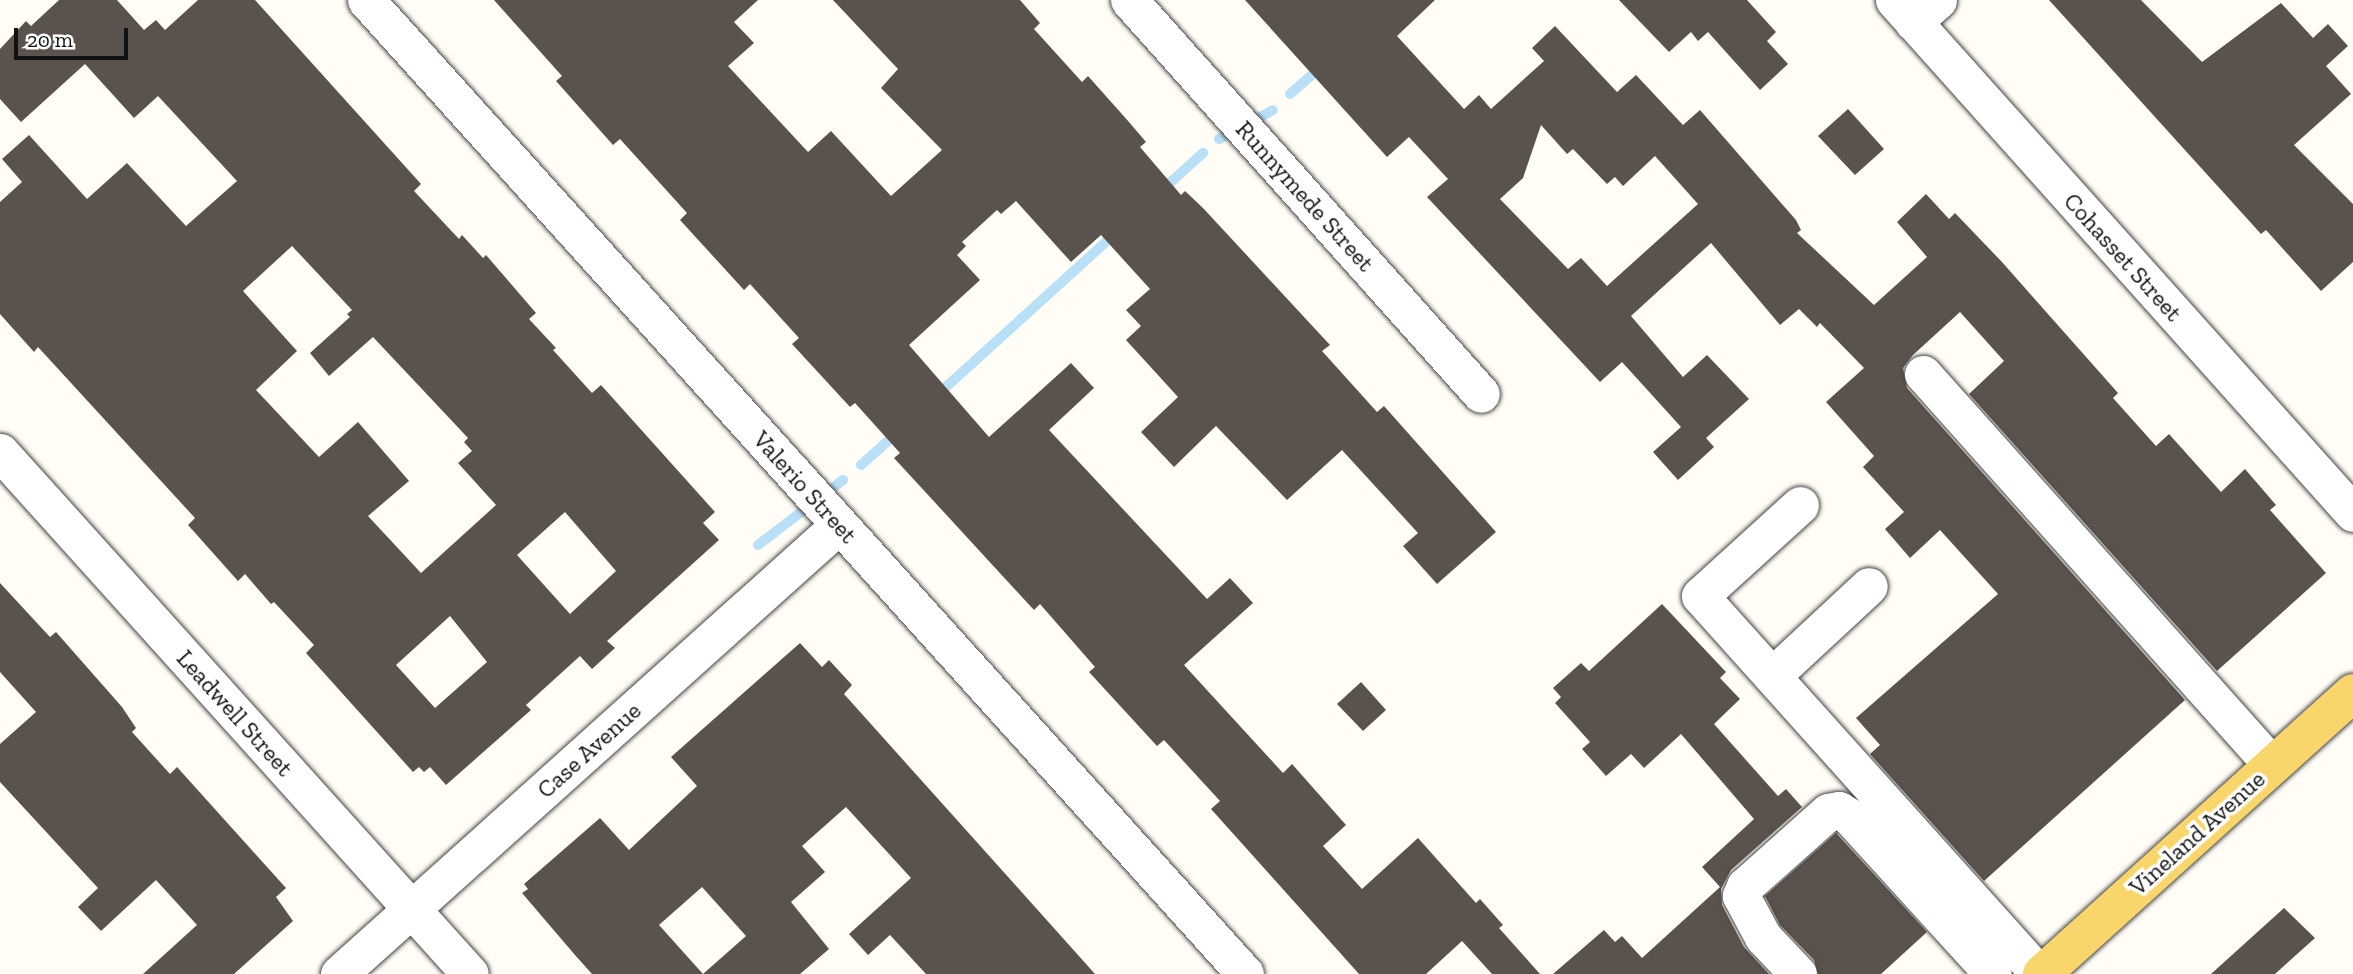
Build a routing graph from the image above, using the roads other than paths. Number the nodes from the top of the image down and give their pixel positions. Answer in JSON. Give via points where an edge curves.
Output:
{"nodes":[{"id":1,"x":366,"y":0,"type":"edge"},
{"id":2,"x":1129,"y":0,"type":"edge"},
{"id":3,"x":1915,"y":7,"type":"edge"},
{"id":4,"x":1923,"y":374,"type":"dead end"},
{"id":5,"x":1481,"y":394,"type":"dead end"},
{"id":6,"x":0,"y":452,"type":"edge"},
{"id":7,"x":1800,"y":505,"type":"dead end"},
{"id":8,"x":2353,"y":513,"type":"edge"},
{"id":9,"x":839,"y":525,"type":"junction"},
{"id":10,"x":1869,"y":586,"type":"dead end"},
{"id":11,"x":1772,"y":676,"type":"junction"},
{"id":12,"x":2353,"y":693,"type":"edge"},
{"id":13,"x":2272,"y":765,"type":"junction"},
{"id":14,"x":411,"y":908,"type":"junction"},
{"id":15,"x":339,"y":974,"type":"edge"},
{"id":16,"x":470,"y":974,"type":"edge"},
{"id":17,"x":1245,"y":974,"type":"edge"},
{"id":18,"x":1798,"y":974,"type":"edge"},
{"id":19,"x":1993,"y":974,"type":"edge"},
{"id":20,"x":2040,"y":974,"type":"edge"}],
"edges":[{"from":1,"to":9,"type":"street","name":"Valerio Street"},
{"from":2,"to":5,"type":"street","name":"Runnymede Street"},
{"from":3,"to":8,"type":"street","name":"Cohasset Street"},
{"from":4,"to":13,"type":"street"},
{"from":6,"to":14,"type":"street","name":"Leadwell Street"},
{"from":7,"to":11,"type":"street","via":[[1700,596]]},
{"from":9,"to":14,"type":"street","name":"Case Avenue"},
{"from":9,"to":17,"type":"street","name":"Valerio Street"},
{"from":10,"to":11,"type":"street"},
{"from":11,"to":20,"type":"street"},
{"from":12,"to":13,"type":"main road","name":"Vineland Avenue"},
{"from":13,"to":20,"type":"main road","name":"Vineland Avenue"},
{"from":14,"to":15,"type":"street","name":"Case Avenue"},
{"from":14,"to":16,"type":"street","name":"Leadwell Street"},
{"from":18,"to":19,"type":"street","via":[[1763,937],[1741,897],[1745,886],[1828,812],[1839,810]]}]}
